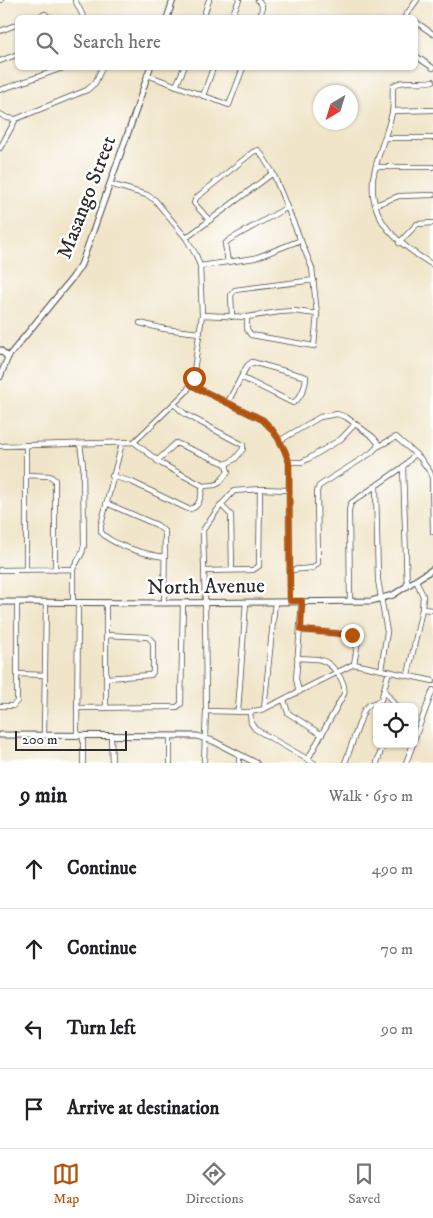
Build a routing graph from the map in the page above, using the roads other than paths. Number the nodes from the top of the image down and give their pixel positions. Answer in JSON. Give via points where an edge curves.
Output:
{"nodes":[{"id":1,"x":75,"y":0,"type":"edge"},
{"id":2,"x":173,"y":0,"type":"edge"},
{"id":3,"x":209,"y":0,"type":"edge"},
{"id":4,"x":239,"y":0,"type":"edge"},
{"id":5,"x":258,"y":0,"type":"edge"},
{"id":6,"x":417,"y":0,"type":"edge"},
{"id":7,"x":83,"y":15,"type":"edge"},
{"id":8,"x":168,"y":15,"type":"edge"},
{"id":9,"x":205,"y":15,"type":"edge"},
{"id":10,"x":233,"y":15,"type":"edge"},
{"id":11,"x":261,"y":15,"type":"edge"},
{"id":12,"x":408,"y":15,"type":"edge"},
{"id":13,"x":418,"y":23,"type":"edge"},
{"id":14,"x":15,"y":25,"type":"edge"},
{"id":15,"x":0,"y":30,"type":"edge"},
{"id":16,"x":433,"y":34,"type":"edge"},
{"id":17,"x":15,"y":55,"type":"edge"},
{"id":18,"x":418,"y":57,"type":"edge"},
{"id":19,"x":0,"y":61,"type":"edge"},
{"id":20,"x":433,"y":68,"type":"edge"},
{"id":21,"x":57,"y":70,"type":"edge"},
{"id":22,"x":101,"y":70,"type":"edge"},
{"id":23,"x":149,"y":70,"type":"edge"},
{"id":24,"x":183,"y":70,"type":"edge"},
{"id":25,"x":213,"y":70,"type":"edge"},
{"id":26,"x":242,"y":70,"type":"edge"},
{"id":27,"x":147,"y":75,"type":"junction"},
{"id":28,"x":433,"y":81,"type":"edge"},
{"id":29,"x":176,"y":86,"type":"junction"},
{"id":30,"x":0,"y":90,"type":"edge"},
{"id":31,"x":203,"y":96,"type":"junction"},
{"id":32,"x":433,"y":110,"type":"edge"},
{"id":33,"x":393,"y":111,"type":"junction"},
{"id":34,"x":0,"y":114,"type":"edge"},
{"id":35,"x":16,"y":119,"type":"junction"},
{"id":36,"x":386,"y":138,"type":"junction"},
{"id":37,"x":433,"y":138,"type":"edge"},
{"id":38,"x":0,"y":148,"type":"edge"},
{"id":39,"x":376,"y":167,"type":"junction"},
{"id":40,"x":433,"y":167,"type":"edge"},
{"id":41,"x":272,"y":174,"type":"junction"},
{"id":42,"x":110,"y":184,"type":"junction"},
{"id":43,"x":433,"y":195,"type":"edge"},
{"id":44,"x":375,"y":204,"type":"junction"},
{"id":45,"x":286,"y":208,"type":"junction"},
{"id":46,"x":209,"y":220,"type":"junction"},
{"id":47,"x":433,"y":223,"type":"edge"},
{"id":48,"x":186,"y":238,"type":"junction"},
{"id":49,"x":301,"y":240,"type":"junction"},
{"id":50,"x":400,"y":243,"type":"junction"},
{"id":51,"x":228,"y":262,"type":"junction"},
{"id":52,"x":433,"y":265,"type":"edge"},
{"id":53,"x":200,"y":266,"type":"junction"},
{"id":54,"x":314,"y":280,"type":"junction"},
{"id":55,"x":317,"y":314,"type":"junction"},
{"id":56,"x":202,"y":315,"type":"junction"},
{"id":57,"x":232,"y":317,"type":"junction"},
{"id":58,"x":247,"y":317,"type":"junction"},
{"id":59,"x":140,"y":323,"type":"dead end"},
{"id":60,"x":200,"y":333,"type":"junction"},
{"id":61,"x":0,"y":350,"type":"edge"},
{"id":62,"x":8,"y":357,"type":"junction"},
{"id":63,"x":241,"y":376,"type":"junction"},
{"id":64,"x":0,"y":377,"type":"edge"},
{"id":65,"x":191,"y":385,"type":"junction"},
{"id":66,"x":228,"y":402,"type":"junction"},
{"id":67,"x":174,"y":404,"type":"junction"},
{"id":68,"x":355,"y":424,"type":"junction"},
{"id":69,"x":279,"y":441,"type":"junction"},
{"id":70,"x":134,"y":442,"type":"junction"},
{"id":71,"x":122,"y":443,"type":"junction"},
{"id":72,"x":80,"y":444,"type":"junction"},
{"id":73,"x":26,"y":445,"type":"junction"},
{"id":74,"x":0,"y":446,"type":"edge"},
{"id":75,"x":377,"y":447,"type":"junction"},
{"id":76,"x":415,"y":454,"type":"junction"},
{"id":77,"x":157,"y":460,"type":"junction"},
{"id":78,"x":289,"y":462,"type":"junction"},
{"id":79,"x":226,"y":464,"type":"junction"},
{"id":80,"x":403,"y":467,"type":"junction"},
{"id":81,"x":26,"y":476,"type":"junction"},
{"id":82,"x":112,"y":476,"type":"junction"},
{"id":83,"x":203,"y":486,"type":"junction"},
{"id":84,"x":376,"y":486,"type":"junction"},
{"id":85,"x":260,"y":489,"type":"junction"},
{"id":86,"x":288,"y":490,"type":"junction"},
{"id":87,"x":106,"y":503,"type":"junction"},
{"id":88,"x":221,"y":505,"type":"junction"},
{"id":89,"x":433,"y":532,"type":"edge"},
{"id":90,"x":165,"y":557,"type":"junction"},
{"id":91,"x":433,"y":569,"type":"edge"},
{"id":92,"x":0,"y":570,"type":"edge"},
{"id":93,"x":26,"y":570,"type":"junction"},
{"id":94,"x":55,"y":570,"type":"junction"},
{"id":95,"x":74,"y":570,"type":"junction"},
{"id":96,"x":232,"y":570,"type":"junction"},
{"id":97,"x":290,"y":570,"type":"junction"},
{"id":98,"x":204,"y":571,"type":"junction"},
{"id":99,"x":416,"y":580,"type":"junction"},
{"id":100,"x":407,"y":587,"type":"junction"},
{"id":101,"x":381,"y":599,"type":"junction"},
{"id":102,"x":290,"y":601,"type":"junction"},
{"id":103,"x":302,"y":601,"type":"junction"},
{"id":104,"x":350,"y":601,"type":"junction"},
{"id":105,"x":0,"y":602,"type":"edge"},
{"id":106,"x":17,"y":602,"type":"junction"},
{"id":107,"x":46,"y":602,"type":"junction"},
{"id":108,"x":205,"y":602,"type":"junction"},
{"id":109,"x":246,"y":602,"type":"junction"},
{"id":110,"x":275,"y":602,"type":"junction"},
{"id":111,"x":76,"y":603,"type":"junction"},
{"id":112,"x":106,"y":603,"type":"junction"},
{"id":113,"x":164,"y":603,"type":"junction"},
{"id":114,"x":183,"y":603,"type":"junction"},
{"id":115,"x":422,"y":609,"type":"junction"},
{"id":116,"x":433,"y":610,"type":"edge"},
{"id":117,"x":301,"y":630,"type":"junction"},
{"id":118,"x":106,"y":635,"type":"junction"},
{"id":119,"x":297,"y":658,"type":"junction"},
{"id":120,"x":354,"y":664,"type":"junction"},
{"id":121,"x":381,"y":670,"type":"junction"},
{"id":122,"x":389,"y":671,"type":"junction"},
{"id":123,"x":337,"y":672,"type":"junction"},
{"id":124,"x":17,"y":674,"type":"junction"},
{"id":125,"x":408,"y":675,"type":"junction"},
{"id":126,"x":45,"y":676,"type":"junction"},
{"id":127,"x":106,"y":678,"type":"junction"},
{"id":128,"x":433,"y":681,"type":"edge"},
{"id":129,"x":384,"y":690,"type":"junction"},
{"id":130,"x":433,"y":690,"type":"edge"},
{"id":131,"x":299,"y":692,"type":"junction"},
{"id":132,"x":284,"y":700,"type":"junction"},
{"id":133,"x":393,"y":703,"type":"edge"},
{"id":134,"x":0,"y":706,"type":"edge"},
{"id":135,"x":106,"y":707,"type":"junction"},
{"id":136,"x":78,"y":708,"type":"junction"},
{"id":137,"x":264,"y":709,"type":"junction"},
{"id":138,"x":206,"y":711,"type":"junction"},
{"id":139,"x":238,"y":711,"type":"junction"},
{"id":140,"x":250,"y":712,"type":"junction"},
{"id":141,"x":418,"y":723,"type":"edge"},
{"id":142,"x":0,"y":735,"type":"edge"},
{"id":143,"x":44,"y":735,"type":"junction"},
{"id":144,"x":80,"y":735,"type":"junction"},
{"id":145,"x":322,"y":735,"type":"junction"},
{"id":146,"x":111,"y":736,"type":"junction"},
{"id":147,"x":170,"y":736,"type":"junction"},
{"id":148,"x":204,"y":738,"type":"junction"},
{"id":149,"x":382,"y":748,"type":"edge"},
{"id":150,"x":412,"y":748,"type":"edge"},
{"id":151,"x":239,"y":754,"type":"junction"},
{"id":152,"x":308,"y":760,"type":"junction"},
{"id":153,"x":83,"y":763,"type":"edge"},
{"id":154,"x":112,"y":763,"type":"edge"},
{"id":155,"x":170,"y":763,"type":"edge"},
{"id":156,"x":204,"y":763,"type":"edge"},
{"id":157,"x":239,"y":763,"type":"edge"},
{"id":158,"x":256,"y":763,"type":"edge"},
{"id":159,"x":314,"y":763,"type":"edge"},
{"id":160,"x":345,"y":763,"type":"edge"},
{"id":161,"x":377,"y":763,"type":"edge"},
{"id":162,"x":406,"y":763,"type":"edge"}],
"edges":[{"from":1,"to":7,"type":"street"},
{"from":2,"to":8,"type":"street"},
{"from":3,"to":9,"type":"street"},
{"from":4,"to":10,"type":"street"},
{"from":5,"to":11,"type":"street","via":[[262,5]]},
{"from":6,"to":12,"type":"street"},
{"from":13,"to":16,"type":"street"},
{"from":14,"to":15,"type":"street"},
{"from":17,"to":19,"type":"street"},
{"from":18,"to":20,"type":"street"},
{"from":21,"to":30,"type":"street"},
{"from":22,"to":35,"type":"street","via":[[95,84],[87,90]]},
{"from":23,"to":27,"type":"street","name":"Masango Street"},
{"from":24,"to":29,"type":"street"},
{"from":25,"to":31,"type":"street"},
{"from":26,"to":31,"type":"street","via":[[229,105]]},
{"from":27,"to":29,"type":"street"},
{"from":27,"to":42,"type":"street","name":"Masango Street"},
{"from":28,"to":33,"type":"street","via":[[396,83],[393,87]]},
{"from":29,"to":31,"type":"street"},
{"from":32,"to":33,"type":"street"},
{"from":33,"to":36,"type":"street"},
{"from":34,"to":35,"type":"street"},
{"from":35,"to":38,"type":"street"},
{"from":36,"to":37,"type":"street"},
{"from":36,"to":39,"type":"street"},
{"from":39,"to":40,"type":"street"},
{"from":39,"to":44,"type":"street","via":[[373,179]]},
{"from":41,"to":45,"type":"street"},
{"from":41,"to":46,"type":"street"},
{"from":41,"to":46,"type":"street","via":[[260,152],[253,152],[196,198],[194,203]]},
{"from":42,"to":48,"type":"street","via":[[155,200]]},
{"from":42,"to":62,"type":"street","name":"Masango Street","via":[[73,276]]},
{"from":43,"to":44,"type":"street","via":[[399,196]]},
{"from":44,"to":50,"type":"street","via":[[392,236]]},
{"from":45,"to":49,"type":"street"},
{"from":45,"to":51,"type":"street","via":[[229,240],[225,244]]},
{"from":46,"to":48,"type":"street"},
{"from":47,"to":50,"type":"street","via":[[416,224]]},
{"from":48,"to":53,"type":"street"},
{"from":49,"to":51,"type":"street","via":[[255,258]]},
{"from":49,"to":54,"type":"street"},
{"from":50,"to":52,"type":"street"},
{"from":51,"to":53,"type":"street"},
{"from":53,"to":56,"type":"street"},
{"from":54,"to":55,"type":"street"},
{"from":54,"to":57,"type":"street","via":[[235,290],[230,297]]},
{"from":55,"to":58,"type":"street","via":[[294,311]]},
{"from":55,"to":58,"type":"street","via":[[314,346],[251,335],[247,329]]},
{"from":56,"to":57,"type":"street"},
{"from":56,"to":60,"type":"street"},
{"from":57,"to":58,"type":"street"},
{"from":59,"to":60,"type":"street"},
{"from":60,"to":65,"type":"street"},
{"from":61,"to":62,"type":"street"},
{"from":62,"to":64,"type":"street","name":"Masango Street"},
{"from":63,"to":63,"type":"street","via":[[293,403],[306,382],[306,377],[255,362],[247,366]]},
{"from":63,"to":66,"type":"street"},
{"from":65,"to":66,"type":"street"},
{"from":65,"to":67,"type":"street"},
{"from":66,"to":69,"type":"street","via":[[263,420]]},
{"from":67,"to":70,"type":"street"},
{"from":67,"to":79,"type":"street","via":[[185,414],[243,445],[235,459]]},
{"from":68,"to":69,"type":"street","via":[[341,414],[326,415]]},
{"from":68,"to":75,"type":"street","via":[[376,441]]},
{"from":68,"to":78,"type":"street","via":[[341,438],[308,460]]},
{"from":69,"to":78,"type":"street"},
{"from":70,"to":71,"type":"street"},
{"from":70,"to":77,"type":"street"},
{"from":71,"to":72,"type":"street"},
{"from":71,"to":82,"type":"street"},
{"from":72,"to":73,"type":"street"},
{"from":72,"to":95,"type":"street","via":[[84,465],[84,545]]},
{"from":73,"to":74,"type":"street"},
{"from":73,"to":81,"type":"street"},
{"from":75,"to":76,"type":"street","via":[[396,437]]},
{"from":75,"to":97,"type":"street","via":[[319,486],[318,563],[313,568]]},
{"from":76,"to":80,"type":"street"},
{"from":76,"to":89,"type":"street","via":[[426,465],[432,478]]},
{"from":77,"to":79,"type":"street","via":[[176,443]]},
{"from":77,"to":83,"type":"street"},
{"from":78,"to":86,"type":"street"},
{"from":79,"to":83,"type":"street","via":[[228,472],[219,483]]},
{"from":80,"to":84,"type":"street"},
{"from":80,"to":100,"type":"street"},
{"from":81,"to":93,"type":"street"},
{"from":81,"to":94,"type":"street","via":[[50,476],[55,480]]},
{"from":82,"to":83,"type":"street","via":[[132,482],[188,510],[196,507]]},
{"from":82,"to":87,"type":"street"},
{"from":84,"to":101,"type":"street"},
{"from":84,"to":104,"type":"street","via":[[350,505]]},
{"from":85,"to":86,"type":"street"},
{"from":85,"to":88,"type":"street","via":[[234,491]]},
{"from":85,"to":96,"type":"street","via":[[259,566],[253,570]]},
{"from":86,"to":97,"type":"street"},
{"from":87,"to":90,"type":"street","via":[[161,527],[165,532]]},
{"from":87,"to":90,"type":"street","via":[[100,528],[103,535],[145,554]]},
{"from":88,"to":96,"type":"street","via":[[232,515]]},
{"from":88,"to":98,"type":"street","via":[[203,530]]},
{"from":90,"to":113,"type":"street"},
{"from":91,"to":99,"type":"street","name":"North Avenue"},
{"from":92,"to":93,"type":"street"},
{"from":93,"to":94,"type":"street"},
{"from":94,"to":95,"type":"street"},
{"from":95,"to":111,"type":"street"},
{"from":96,"to":98,"type":"street"},
{"from":97,"to":102,"type":"street"},
{"from":98,"to":108,"type":"street"},
{"from":99,"to":100,"type":"street","name":"North Avenue"},
{"from":99,"to":115,"type":"street","via":[[423,596]]},
{"from":100,"to":101,"type":"street","name":"North Avenue"},
{"from":101,"to":104,"type":"street","name":"North Avenue"},
{"from":101,"to":121,"type":"street","via":[[387,632]]},
{"from":102,"to":103,"type":"street","name":"North Avenue"},
{"from":102,"to":110,"type":"street","name":"North Avenue"},
{"from":103,"to":104,"type":"street","name":"North Avenue"},
{"from":103,"to":117,"type":"street"},
{"from":105,"to":106,"type":"street","name":"North Avenue"},
{"from":106,"to":107,"type":"street","name":"North Avenue"},
{"from":106,"to":124,"type":"street"},
{"from":107,"to":111,"type":"street","name":"North Avenue"},
{"from":107,"to":126,"type":"street"},
{"from":108,"to":109,"type":"street","name":"North Avenue"},
{"from":108,"to":114,"type":"street","name":"North Avenue"},
{"from":108,"to":138,"type":"street"},
{"from":109,"to":110,"type":"street","name":"North Avenue"},
{"from":109,"to":139,"type":"street"},
{"from":110,"to":137,"type":"street"},
{"from":111,"to":112,"type":"street","name":"North Avenue"},
{"from":111,"to":136,"type":"street"},
{"from":112,"to":113,"type":"street","name":"North Avenue"},
{"from":112,"to":118,"type":"street"},
{"from":113,"to":114,"type":"street","name":"North Avenue"},
{"from":114,"to":135,"type":"street","via":[[181,704],[177,707]]},
{"from":115,"to":116,"type":"street"},
{"from":115,"to":125,"type":"street"},
{"from":117,"to":119,"type":"street"},
{"from":117,"to":120,"type":"street","via":[[354,635],[358,641]]},
{"from":118,"to":127,"type":"street"},
{"from":118,"to":127,"type":"street","via":[[148,637],[153,642],[151,675]]},
{"from":119,"to":123,"type":"street","via":[[322,660]]},
{"from":119,"to":131,"type":"street"},
{"from":120,"to":121,"type":"street"},
{"from":120,"to":123,"type":"street"},
{"from":121,"to":122,"type":"street"},
{"from":122,"to":125,"type":"street"},
{"from":122,"to":129,"type":"street"},
{"from":123,"to":131,"type":"street"},
{"from":123,"to":145,"type":"street","via":[[345,690]]},
{"from":124,"to":126,"type":"street"},
{"from":124,"to":134,"type":"street","via":[[16,703]]},
{"from":125,"to":128,"type":"street"},
{"from":126,"to":143,"type":"street"},
{"from":127,"to":135,"type":"street"},
{"from":129,"to":133,"type":"street"},
{"from":129,"to":160,"type":"street","via":[[381,700],[364,710]]},
{"from":130,"to":141,"type":"street"},
{"from":131,"to":132,"type":"street"},
{"from":132,"to":137,"type":"street"},
{"from":132,"to":145,"type":"street","via":[[288,713]]},
{"from":135,"to":136,"type":"street"},
{"from":136,"to":144,"type":"street"},
{"from":137,"to":140,"type":"street"},
{"from":138,"to":139,"type":"street"},
{"from":138,"to":148,"type":"street"},
{"from":139,"to":140,"type":"street"},
{"from":140,"to":152,"type":"street","via":[[255,729]]},
{"from":142,"to":143,"type":"street"},
{"from":143,"to":144,"type":"street"},
{"from":144,"to":146,"type":"street"},
{"from":144,"to":153,"type":"street"},
{"from":145,"to":152,"type":"street"},
{"from":146,"to":147,"type":"street"},
{"from":146,"to":154,"type":"street"},
{"from":147,"to":148,"type":"street"},
{"from":147,"to":155,"type":"street"},
{"from":148,"to":151,"type":"street"},
{"from":148,"to":156,"type":"street"},
{"from":149,"to":161,"type":"street"},
{"from":150,"to":162,"type":"street"},
{"from":151,"to":157,"type":"street"},
{"from":151,"to":158,"type":"street"},
{"from":152,"to":159,"type":"street"}]}
